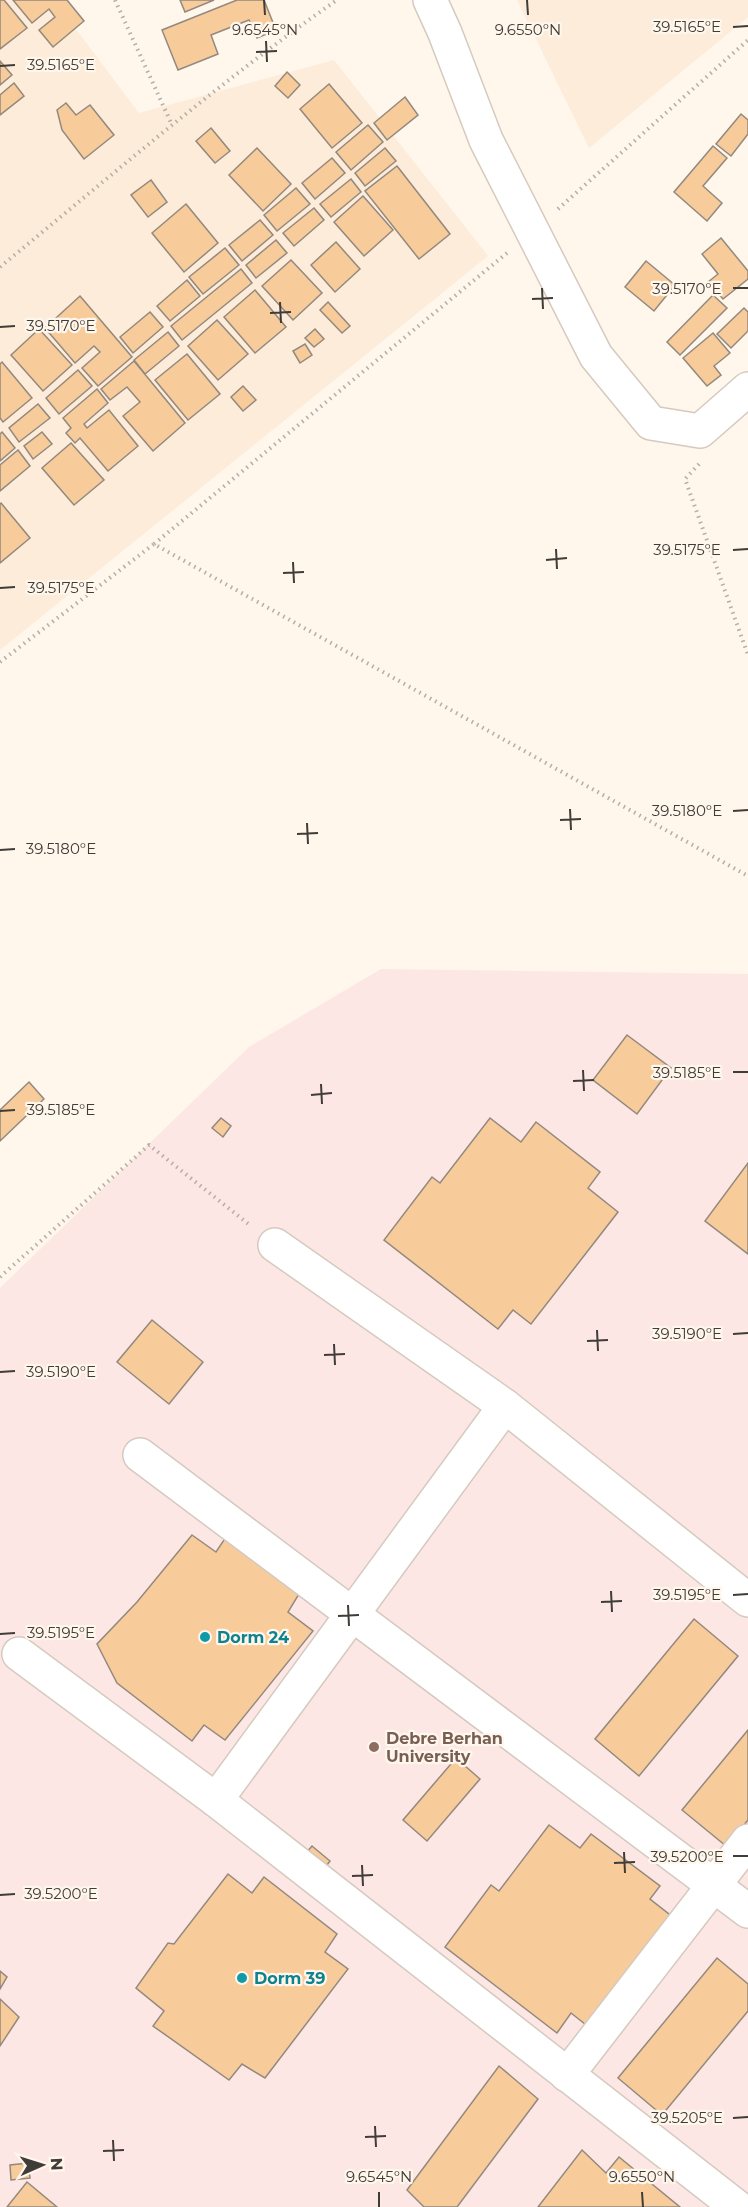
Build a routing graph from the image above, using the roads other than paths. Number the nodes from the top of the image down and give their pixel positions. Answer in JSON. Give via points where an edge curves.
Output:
{"nodes":[{"id":1,"x":430,"y":0,"type":"edge"},
{"id":2,"x":748,"y":389,"type":"edge"},
{"id":3,"x":275,"y":1245,"type":"road end"},
{"id":4,"x":505,"y":1406,"type":"junction"},
{"id":5,"x":140,"y":1455,"type":"dead end"},
{"id":6,"x":748,"y":1600,"type":"edge"},
{"id":7,"x":353,"y":1614,"type":"junction"},
{"id":8,"x":19,"y":1654,"type":"dead end"},
{"id":9,"x":216,"y":1800,"type":"junction"},
{"id":10,"x":748,"y":1841,"type":"edge"},
{"id":11,"x":714,"y":1885,"type":"junction"},
{"id":12,"x":748,"y":1911,"type":"edge"},
{"id":13,"x":567,"y":2075,"type":"junction"},
{"id":14,"x":737,"y":2207,"type":"edge"}],
"edges":[{"from":1,"to":2,"type":"street","via":[[486,140],[596,356],[651,423],[700,431]]},
{"from":3,"to":4,"type":"street"},
{"from":4,"to":6,"type":"street"},
{"from":4,"to":7,"type":"street"},
{"from":5,"to":7,"type":"street"},
{"from":7,"to":9,"type":"street"},
{"from":7,"to":11,"type":"street"},
{"from":8,"to":9,"type":"street"},
{"from":9,"to":13,"type":"street"},
{"from":10,"to":11,"type":"street"},
{"from":11,"to":12,"type":"street"},
{"from":11,"to":13,"type":"street"},
{"from":13,"to":14,"type":"street"}]}
